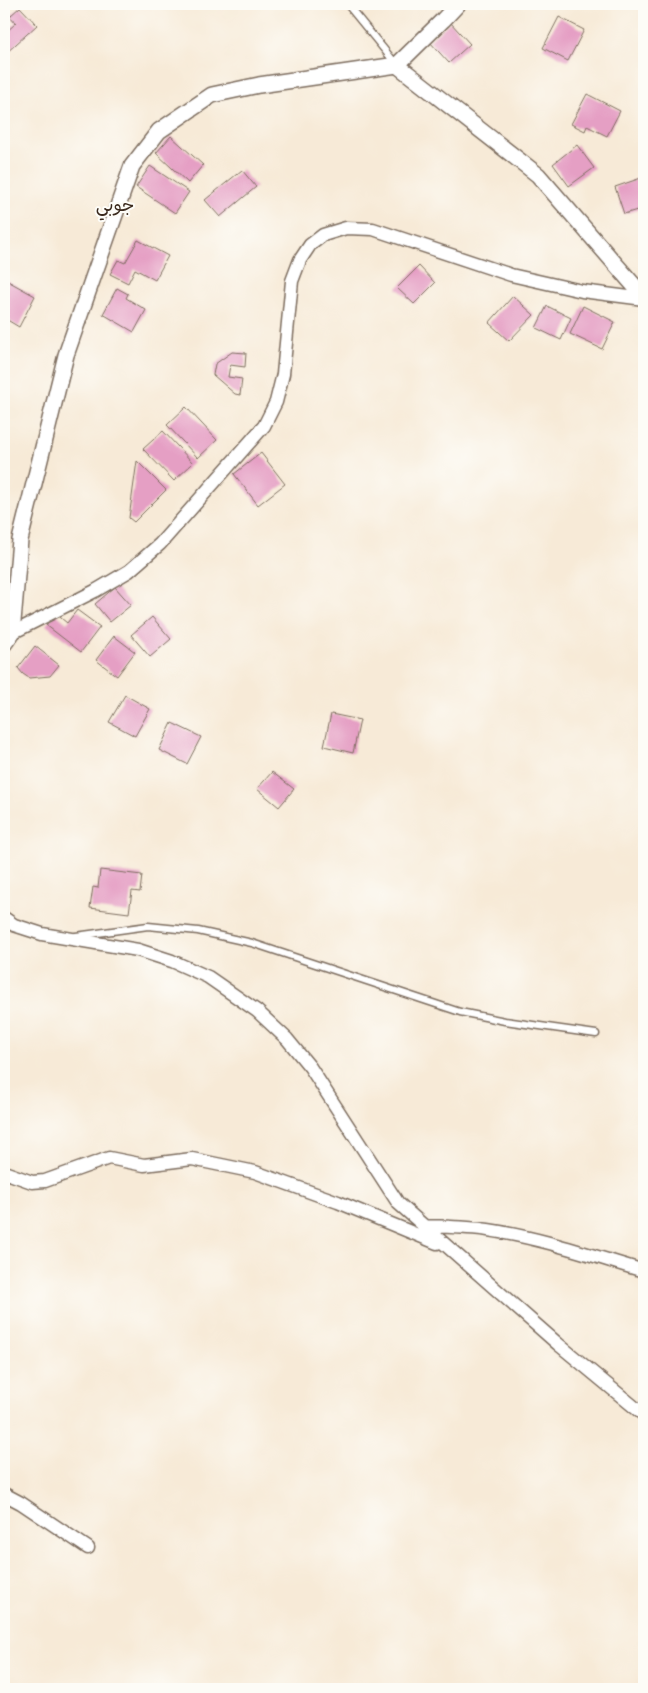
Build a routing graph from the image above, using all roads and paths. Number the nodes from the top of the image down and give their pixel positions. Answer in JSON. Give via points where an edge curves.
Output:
{"nodes":[{"id":1,"x":346,"y":4,"type":"edge"},
{"id":2,"x":458,"y":4,"type":"edge"},
{"id":3,"x":397,"y":65,"type":"junction"},
{"id":4,"x":644,"y":298,"type":"edge"},
{"id":5,"x":8,"y":638,"type":"edge"},
{"id":6,"x":4,"y":918,"type":"edge"},
{"id":7,"x":62,"y":938,"type":"junction"},
{"id":8,"x":596,"y":1034,"type":"dead end"},
{"id":9,"x":4,"y":1172,"type":"edge"},
{"id":10,"x":423,"y":1226,"type":"junction"},
{"id":11,"x":447,"y":1247,"type":"junction"},
{"id":12,"x":644,"y":1272,"type":"edge"},
{"id":13,"x":643,"y":1412,"type":"edge"},
{"id":14,"x":4,"y":1494,"type":"edge"},
{"id":15,"x":88,"y":1548,"type":"dead end"}],
"edges":[{"from":1,"to":3,"type":"lane"},
{"from":2,"to":3,"type":"street"},
{"from":3,"to":4,"type":"street","via":[[538,176]]},
{"from":3,"to":5,"type":"street","via":[[212,95],[159,131],[132,166],[66,355],[20,540]]},
{"from":4,"to":5,"type":"street","via":[[582,290],[511,275],[372,229],[346,228],[323,235],[310,245],[292,281],[283,374],[276,402],[264,426],[160,544],[129,570]]},
{"from":6,"to":7,"type":"street","via":[[42,934]]},
{"from":7,"to":8,"type":"lane","via":[[148,926],[198,931],[252,942],[460,1012]]},
{"from":7,"to":10,"type":"street","via":[[138,950],[172,961],[208,977],[257,1011],[310,1066],[398,1204]]},
{"from":9,"to":11,"type":"street","via":[[32,1182],[45,1181],[109,1158],[144,1165],[192,1159],[255,1172]]},
{"from":10,"to":11,"type":"street"},
{"from":10,"to":12,"type":"street","via":[[487,1230],[535,1240]]},
{"from":11,"to":13,"type":"street","via":[[558,1344]]},
{"from":14,"to":15,"type":"street"}]}
